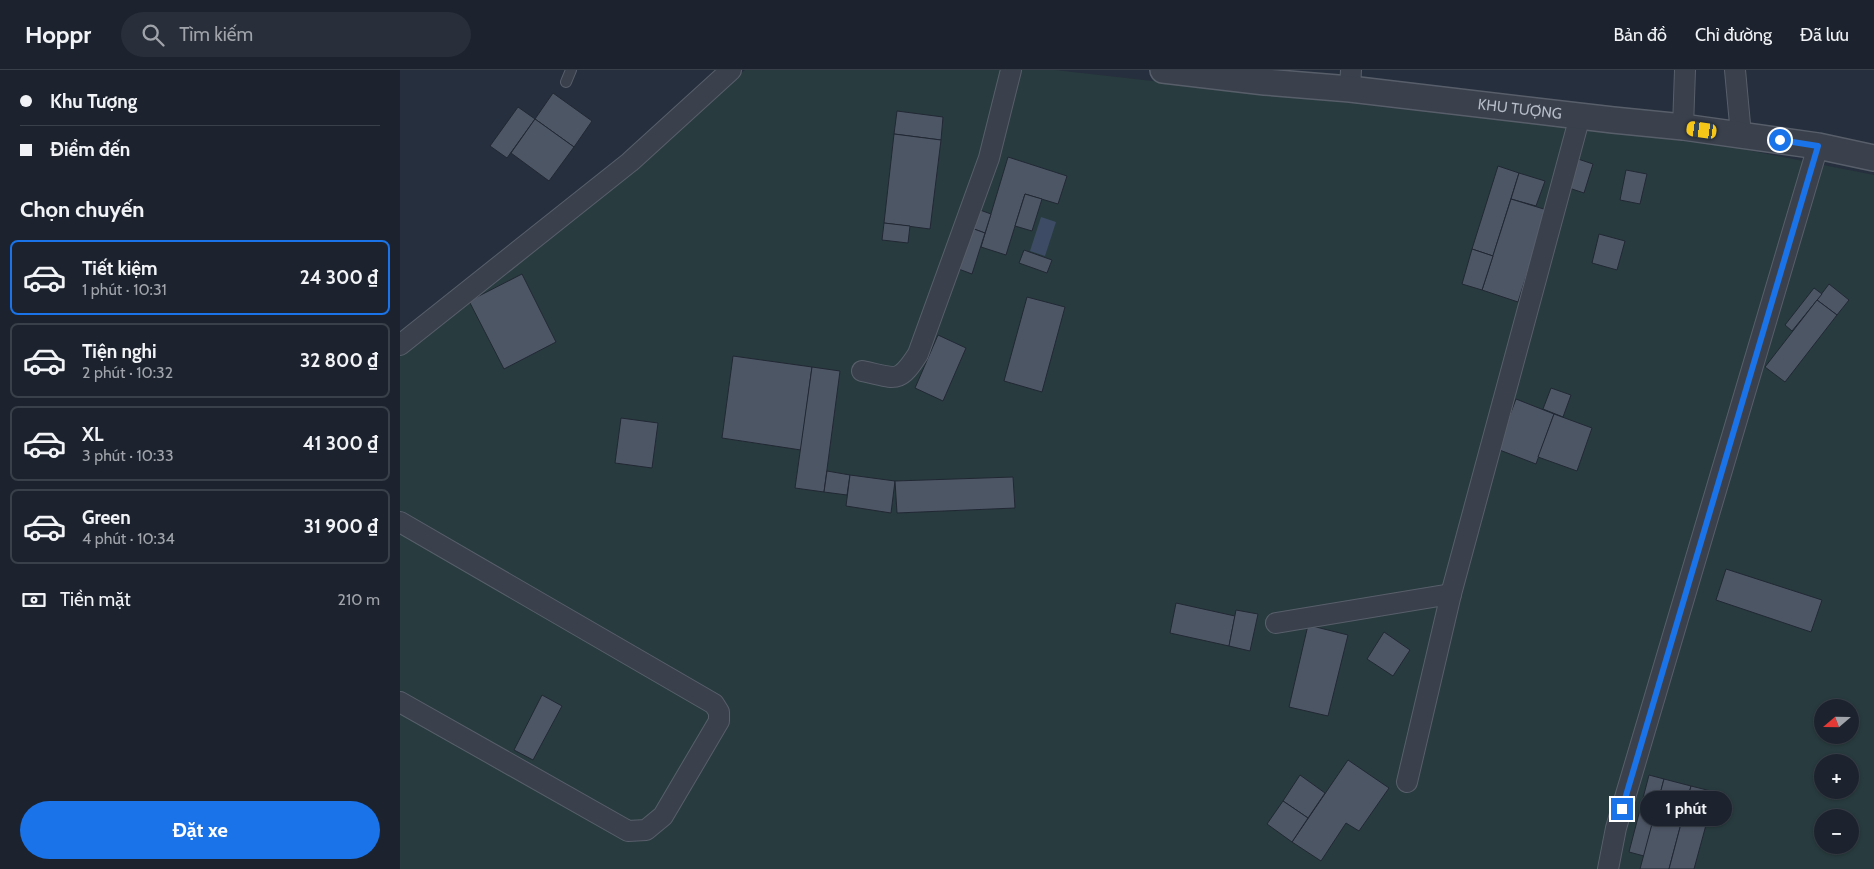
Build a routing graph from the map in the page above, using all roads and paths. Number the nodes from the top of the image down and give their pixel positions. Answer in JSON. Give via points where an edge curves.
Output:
{"nodes":[{"id":1,"x":571,"y":70,"type":"edge"},
{"id":2,"x":732,"y":70,"type":"edge"},
{"id":3,"x":1011,"y":70,"type":"edge"},
{"id":4,"x":1163,"y":70,"type":"edge"},
{"id":5,"x":1685,"y":70,"type":"edge"},
{"id":6,"x":1735,"y":70,"type":"edge"},
{"id":7,"x":1266,"y":76,"type":"edge"},
{"id":8,"x":1350,"y":79,"type":"edge"},
{"id":9,"x":566,"y":82,"type":"dead end"},
{"id":10,"x":1580,"y":116,"type":"junction"},
{"id":11,"x":1683,"y":127,"type":"junction"},
{"id":12,"x":1741,"y":135,"type":"junction"},
{"id":13,"x":1818,"y":146,"type":"junction"},
{"id":14,"x":1874,"y":158,"type":"edge"},
{"id":15,"x":400,"y":345,"type":"edge"},
{"id":16,"x":862,"y":372,"type":"dead end"},
{"id":17,"x":400,"y":522,"type":"edge"},
{"id":18,"x":1451,"y":594,"type":"junction"},
{"id":19,"x":1276,"y":623,"type":"dead end"},
{"id":20,"x":400,"y":702,"type":"edge"},
{"id":21,"x":1407,"y":782,"type":"dead end"},
{"id":22,"x":1608,"y":869,"type":"edge"}],
"edges":[{"from":1,"to":9,"type":"lane"},
{"from":2,"to":15,"type":"street","via":[[630,162]]},
{"from":3,"to":16,"type":"street","via":[[989,158],[918,354],[906,374],[900,376]]},
{"from":4,"to":7,"type":"street","name":"KHU TƯỢNG"},
{"from":5,"to":11,"type":"street"},
{"from":6,"to":12,"type":"street"},
{"from":7,"to":8,"type":"street","name":"KHU TƯỢNG"},
{"from":8,"to":10,"type":"street","name":"KHU TƯỢNG"},
{"from":10,"to":11,"type":"street","name":"KHU TƯỢNG"},
{"from":10,"to":18,"type":"street"},
{"from":11,"to":12,"type":"street","name":"KHU TƯỢNG"},
{"from":12,"to":13,"type":"street","name":"KHU TƯỢNG"},
{"from":13,"to":14,"type":"street","name":"KHU TƯỢNG"},
{"from":13,"to":22,"type":"street","via":[[1616,828]]},
{"from":17,"to":20,"type":"street","via":[[714,704],[719,712],[719,721],[664,816],[646,830],[628,831]]},
{"from":18,"to":19,"type":"street"},
{"from":18,"to":21,"type":"street"}]}
